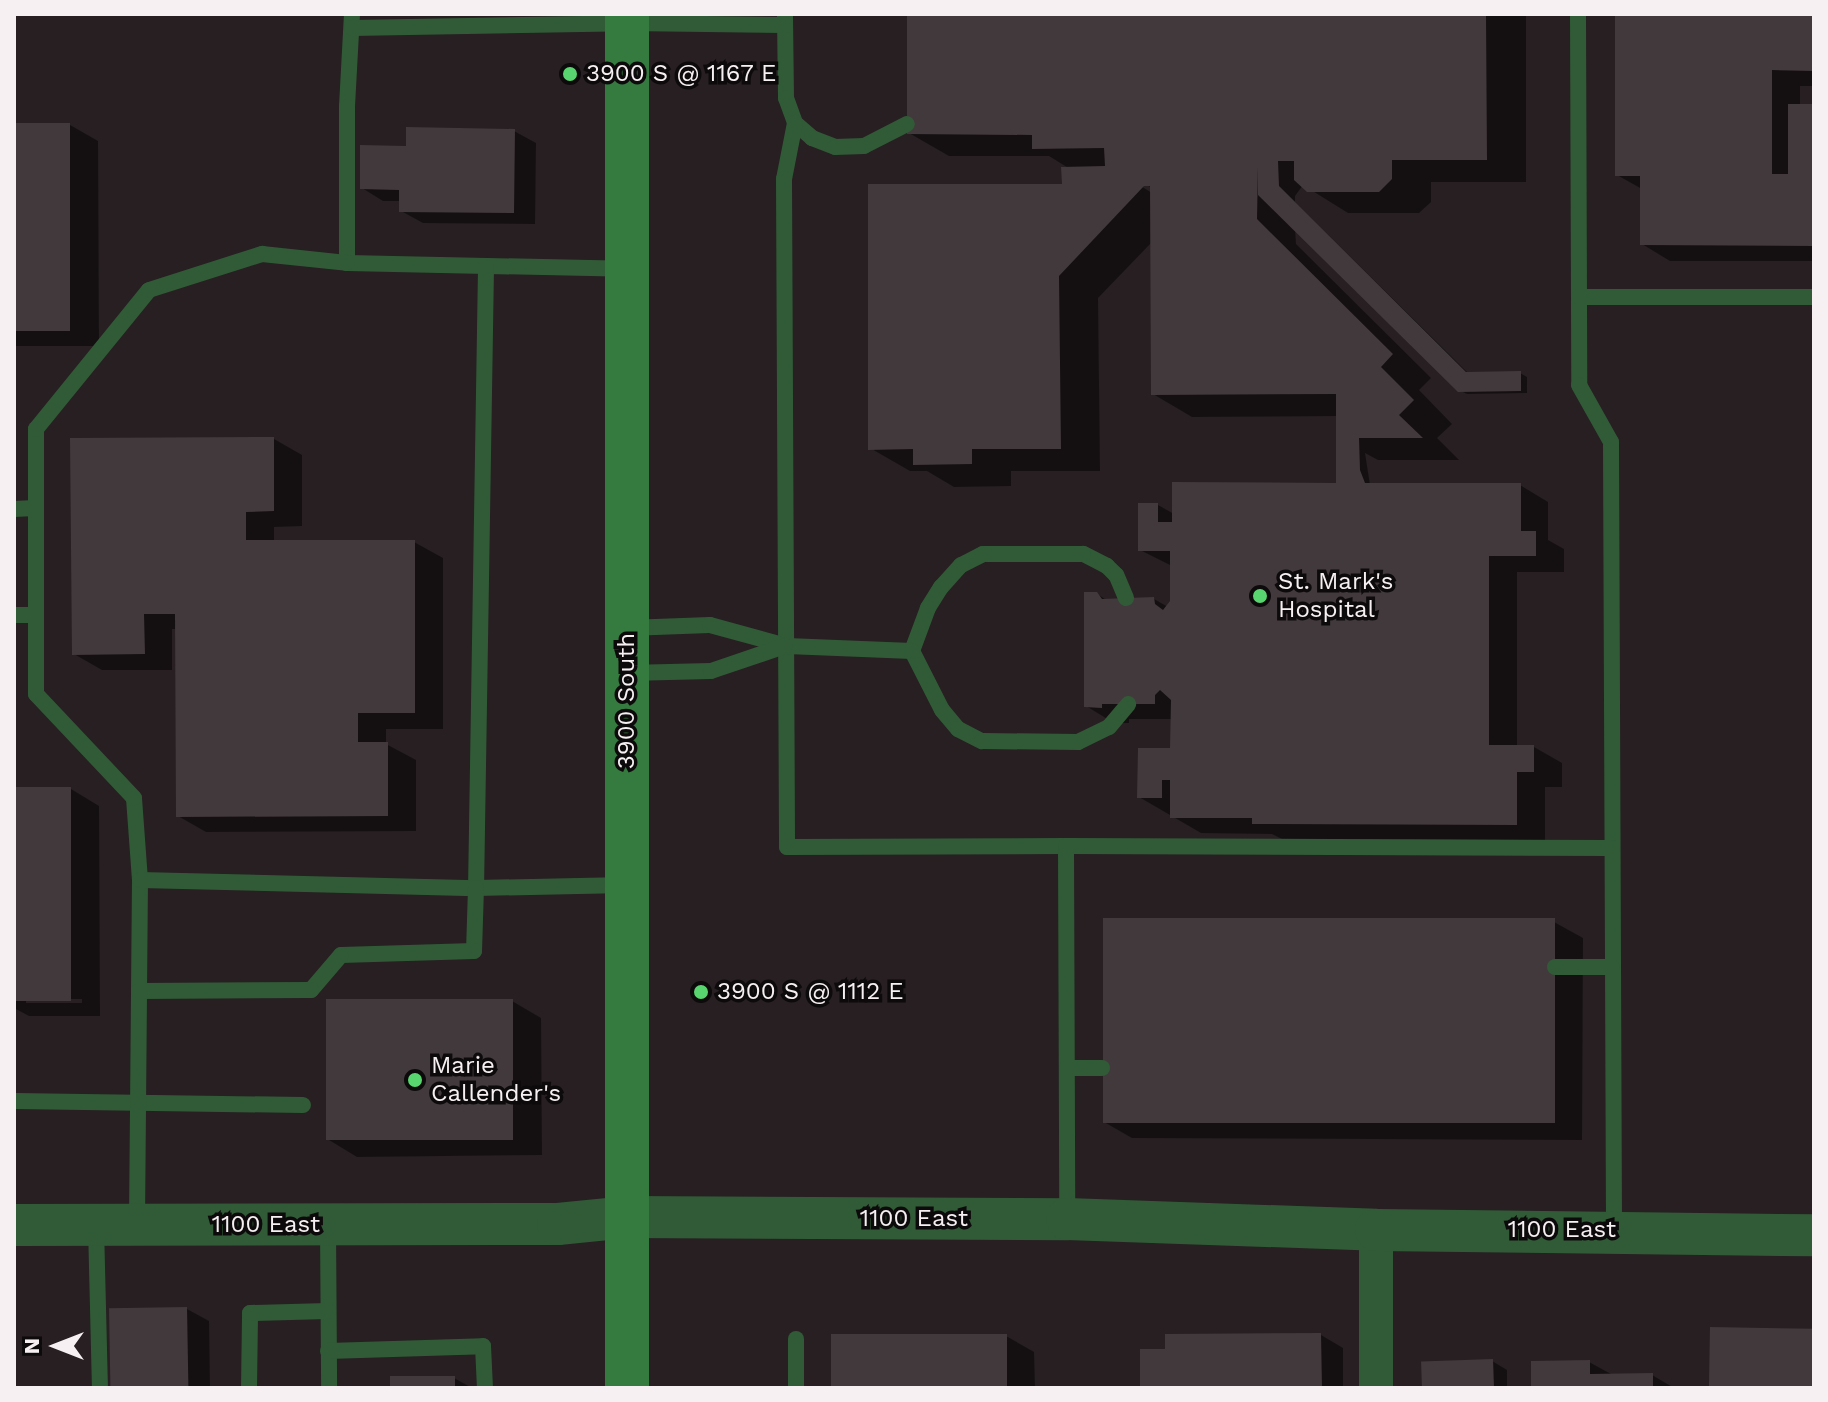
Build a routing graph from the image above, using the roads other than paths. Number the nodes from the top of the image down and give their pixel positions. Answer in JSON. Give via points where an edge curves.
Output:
{"nodes":[{"id":1,"x":1578,"y":14,"type":"edge"},
{"id":2,"x":627,"y":18,"type":"edge"},
{"id":3,"x":785,"y":20,"type":"edge"},
{"id":4,"x":352,"y":21,"type":"edge"},
{"id":5,"x":795,"y":123,"type":"junction"},
{"id":6,"x":907,"y":124,"type":"dead end"},
{"id":7,"x":347,"y":263,"type":"junction"},
{"id":8,"x":486,"y":268,"type":"junction"},
{"id":9,"x":627,"y":270,"type":"junction"},
{"id":10,"x":1579,"y":297,"type":"junction"},
{"id":11,"x":1814,"y":297,"type":"edge"},
{"id":12,"x":35,"y":508,"type":"junction"},
{"id":13,"x":14,"y":509,"type":"edge"},
{"id":14,"x":1126,"y":598,"type":"dead end"},
{"id":15,"x":14,"y":615,"type":"edge"},
{"id":16,"x":34,"y":615,"type":"junction"},
{"id":17,"x":627,"y":628,"type":"junction"},
{"id":18,"x":787,"y":646,"type":"junction"},
{"id":19,"x":912,"y":651,"type":"junction"},
{"id":20,"x":627,"y":673,"type":"junction"},
{"id":21,"x":1128,"y":704,"type":"dead end"},
{"id":22,"x":1066,"y":846,"type":"junction"},
{"id":23,"x":1612,"y":848,"type":"junction"},
{"id":24,"x":140,"y":880,"type":"junction"},
{"id":25,"x":627,"y":885,"type":"junction"},
{"id":26,"x":476,"y":888,"type":"junction"},
{"id":27,"x":1555,"y":967,"type":"dead end"},
{"id":28,"x":1612,"y":967,"type":"junction"},
{"id":29,"x":139,"y":991,"type":"junction"},
{"id":30,"x":1067,"y":1068,"type":"junction"},
{"id":31,"x":1102,"y":1068,"type":"dead end"},
{"id":32,"x":14,"y":1101,"type":"edge"},
{"id":33,"x":138,"y":1101,"type":"junction"},
{"id":34,"x":303,"y":1105,"type":"dead end"},
{"id":35,"x":627,"y":1217,"type":"junction"},
{"id":36,"x":1067,"y":1219,"type":"junction"},
{"id":37,"x":14,"y":1225,"type":"edge"},
{"id":38,"x":96,"y":1225,"type":"junction"},
{"id":39,"x":137,"y":1225,"type":"junction"},
{"id":40,"x":328,"y":1225,"type":"junction"},
{"id":41,"x":1376,"y":1230,"type":"junction"},
{"id":42,"x":1614,"y":1230,"type":"junction"},
{"id":43,"x":1814,"y":1235,"type":"edge"},
{"id":44,"x":328,"y":1311,"type":"junction"},
{"id":45,"x":796,"y":1339,"type":"dead end"},
{"id":46,"x":328,"y":1351,"type":"junction"},
{"id":47,"x":100,"y":1388,"type":"edge"},
{"id":48,"x":249,"y":1388,"type":"edge"},
{"id":49,"x":329,"y":1388,"type":"edge"},
{"id":50,"x":485,"y":1388,"type":"edge"},
{"id":51,"x":627,"y":1388,"type":"edge"},
{"id":52,"x":796,"y":1388,"type":"edge"},
{"id":53,"x":1376,"y":1388,"type":"edge"}],
"edges":[{"from":1,"to":10,"type":"lane"},
{"from":2,"to":3,"type":"lane"},
{"from":2,"to":4,"type":"lane"},
{"from":2,"to":9,"type":"main road","name":"3900 South"},
{"from":3,"to":5,"type":"lane","via":[[786,98]]},
{"from":4,"to":7,"type":"lane"},
{"from":5,"to":6,"type":"lane","via":[[812,138],[835,147],[864,146]]},
{"from":5,"to":18,"type":"lane","via":[[784,179]]},
{"from":7,"to":8,"type":"lane"},
{"from":7,"to":12,"type":"lane","via":[[262,254],[149,290],[36,429]]},
{"from":8,"to":9,"type":"lane"},
{"from":8,"to":26,"type":"lane"},
{"from":9,"to":17,"type":"main road","name":"3900 South"},
{"from":10,"to":11,"type":"lane"},
{"from":10,"to":23,"type":"lane","via":[[1579,385],[1611,442]]},
{"from":12,"to":13,"type":"lane"},
{"from":12,"to":16,"type":"lane"},
{"from":14,"to":19,"type":"lane","via":[[1116,575],[1083,554],[983,554],[961,565],[941,587]]},
{"from":15,"to":16,"type":"lane"},
{"from":16,"to":24,"type":"lane","via":[[36,694],[134,798]]},
{"from":17,"to":18,"type":"lane","via":[[710,625]]},
{"from":17,"to":20,"type":"main road","name":"3900 South"},
{"from":18,"to":19,"type":"lane"},
{"from":18,"to":20,"type":"lane","via":[[711,671]]},
{"from":18,"to":22,"type":"lane","via":[[787,847]]},
{"from":19,"to":21,"type":"lane","via":[[942,710],[958,729],[982,741],[1078,742],[1109,727]]},
{"from":20,"to":25,"type":"main road","name":"3900 South"},
{"from":22,"to":23,"type":"lane"},
{"from":22,"to":30,"type":"lane"},
{"from":23,"to":28,"type":"lane"},
{"from":24,"to":26,"type":"lane"},
{"from":24,"to":29,"type":"lane"},
{"from":25,"to":26,"type":"lane"},
{"from":25,"to":35,"type":"main road","name":"3900 South"},
{"from":26,"to":29,"type":"lane","via":[[474,951],[341,955],[311,990]]},
{"from":27,"to":28,"type":"lane"},
{"from":28,"to":42,"type":"lane"},
{"from":29,"to":33,"type":"lane"},
{"from":30,"to":31,"type":"lane"},
{"from":30,"to":36,"type":"lane"},
{"from":32,"to":33,"type":"lane"},
{"from":33,"to":34,"type":"lane"},
{"from":33,"to":39,"type":"lane"},
{"from":35,"to":36,"type":"street","name":"1100 East"},
{"from":35,"to":40,"type":"street","name":"1100 East","via":[[558,1224]]},
{"from":35,"to":51,"type":"main road","name":"3900 South"},
{"from":36,"to":41,"type":"street","name":"1100 East"},
{"from":37,"to":38,"type":"street","name":"1100 East"},
{"from":38,"to":39,"type":"street","name":"1100 East"},
{"from":38,"to":47,"type":"lane"},
{"from":39,"to":40,"type":"street","name":"1100 East"},
{"from":40,"to":44,"type":"lane"},
{"from":41,"to":42,"type":"street","name":"1100 East"},
{"from":41,"to":53,"type":"street"},
{"from":42,"to":43,"type":"street","name":"1100 East"},
{"from":44,"to":46,"type":"lane"},
{"from":44,"to":48,"type":"lane","via":[[250,1313]]},
{"from":45,"to":52,"type":"lane"},
{"from":46,"to":49,"type":"lane"},
{"from":46,"to":50,"type":"lane","via":[[483,1346]]}]}
